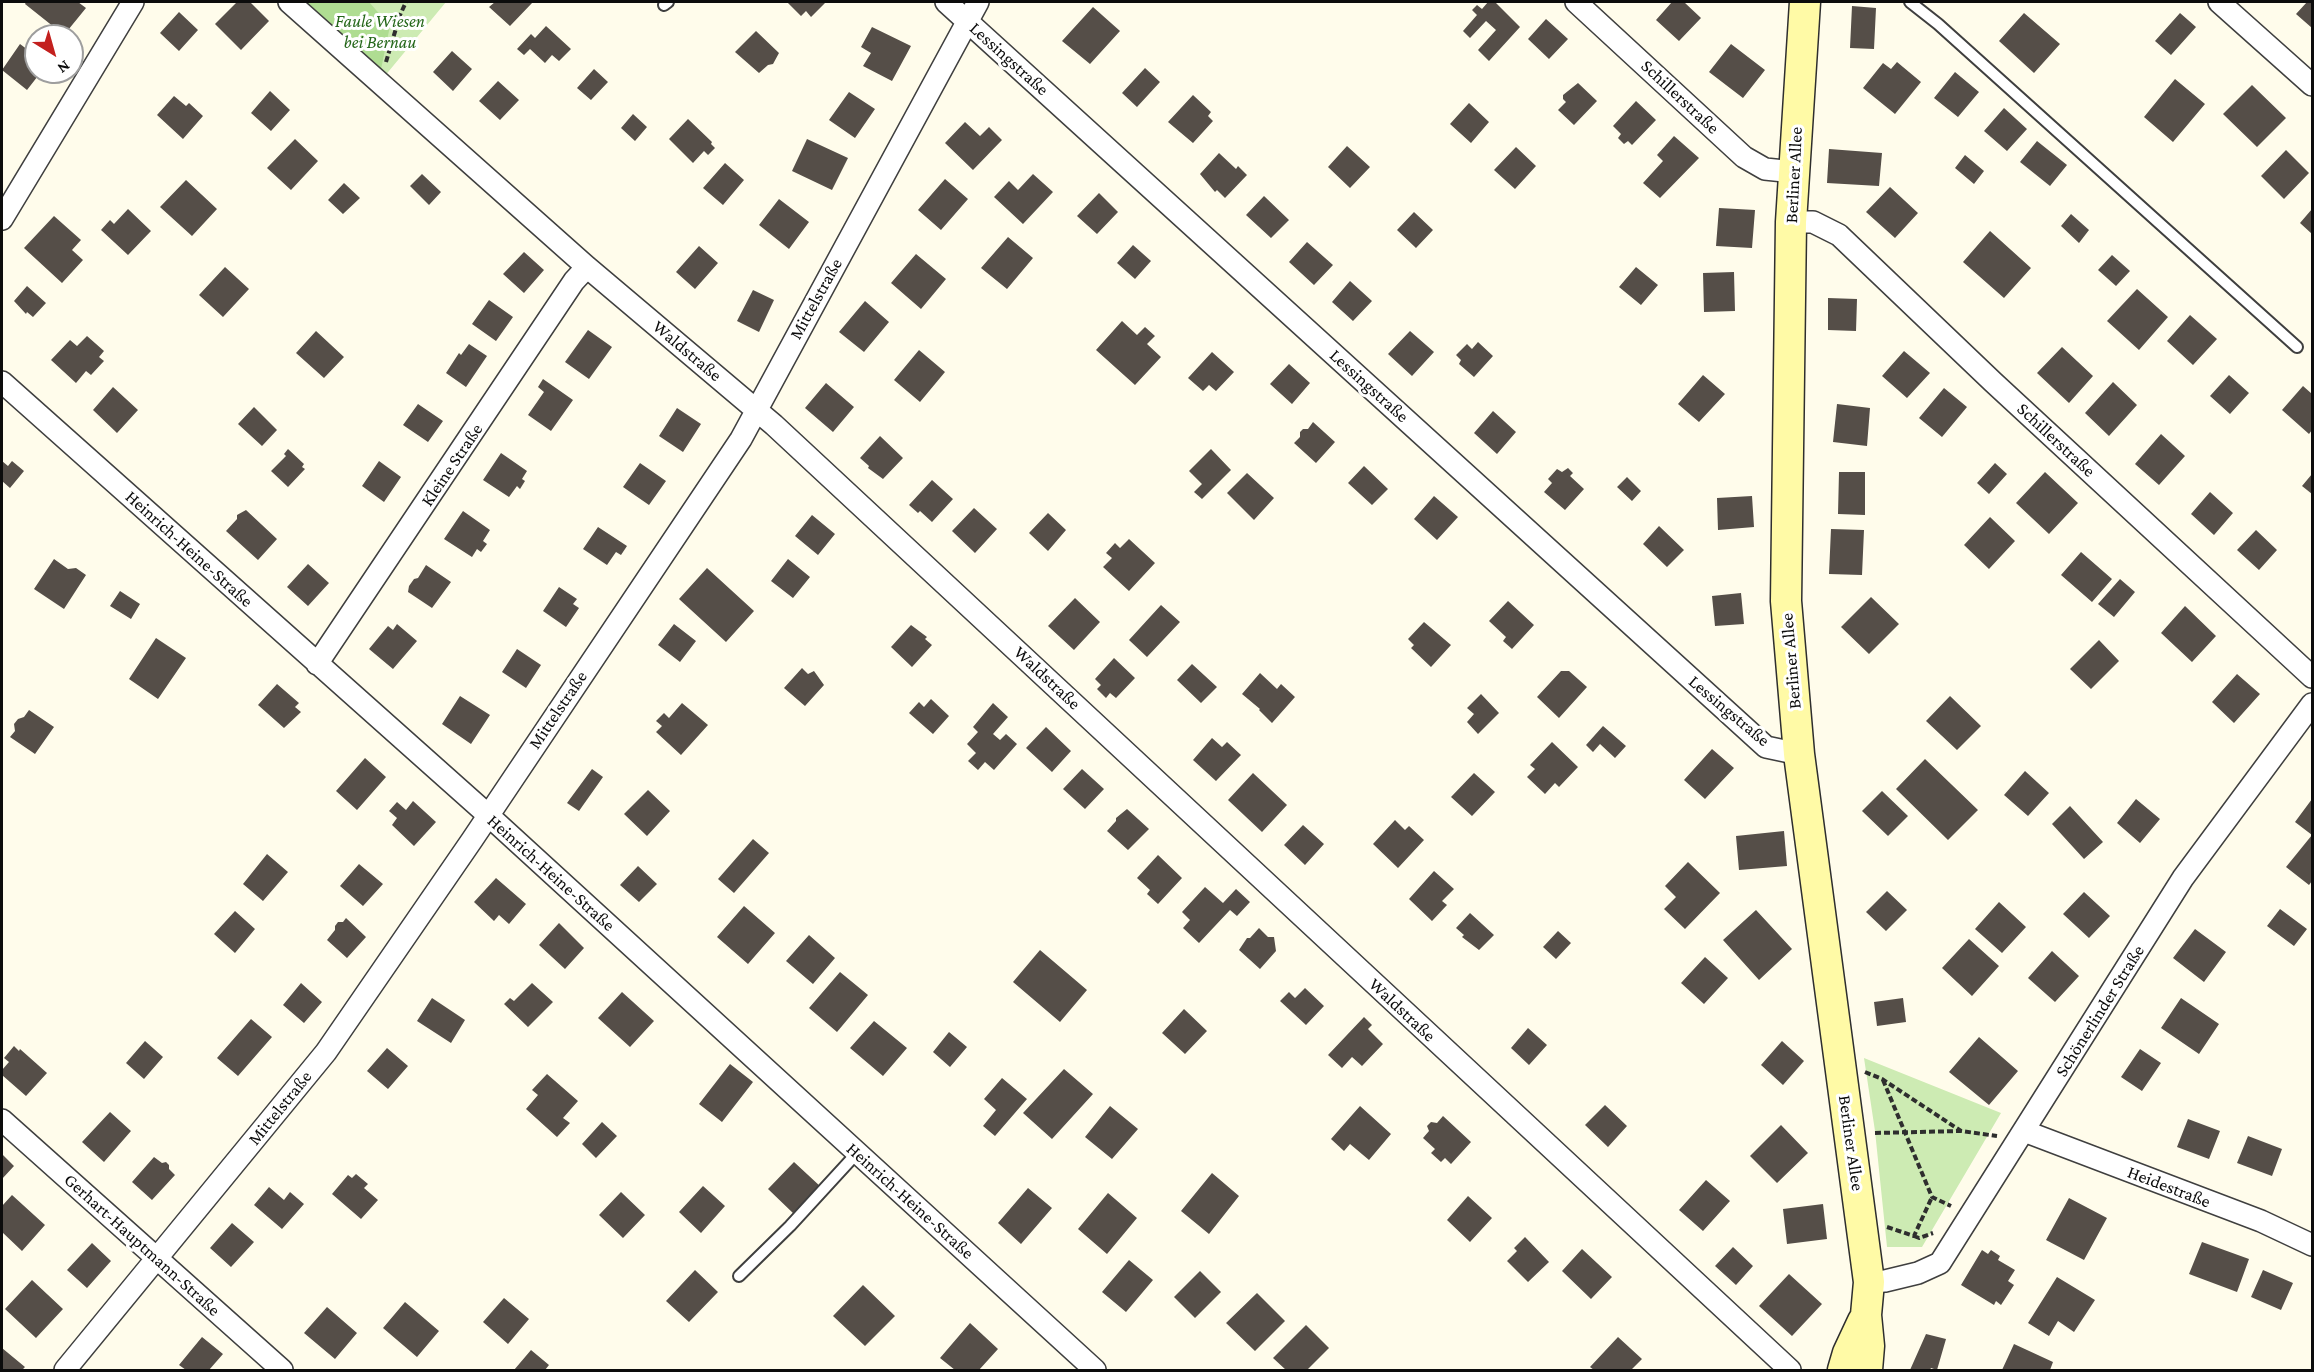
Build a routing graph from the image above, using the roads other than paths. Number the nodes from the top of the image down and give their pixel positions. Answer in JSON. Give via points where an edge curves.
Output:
{"nodes":[{"id":1,"x":133,"y":2,"type":"edge"},
{"id":2,"x":289,"y":2,"type":"edge"},
{"id":3,"x":946,"y":2,"type":"edge"},
{"id":4,"x":978,"y":2,"type":"edge"},
{"id":5,"x":1576,"y":2,"type":"edge"},
{"id":6,"x":1805,"y":2,"type":"edge"},
{"id":7,"x":1910,"y":2,"type":"edge"},
{"id":8,"x":2219,"y":2,"type":"edge"},
{"id":9,"x":967,"y":21,"type":"junction"},
{"id":10,"x":2313,"y":86,"type":"edge"},
{"id":11,"x":1794,"y":172,"type":"junction"},
{"id":12,"x":2,"y":219,"type":"edge"},
{"id":13,"x":1791,"y":222,"type":"junction"},
{"id":14,"x":587,"y":267,"type":"junction"},
{"id":15,"x":2297,"y":348,"type":"dead end"},
{"id":16,"x":2,"y":382,"type":"edge"},
{"id":17,"x":757,"y":409,"type":"junction"},
{"id":18,"x":317,"y":664,"type":"junction"},
{"id":19,"x":2313,"y":677,"type":"edge"},
{"id":20,"x":2313,"y":704,"type":"edge"},
{"id":21,"x":1799,"y":754,"type":"junction"},
{"id":22,"x":488,"y":815,"type":"junction"},
{"id":23,"x":2,"y":1120,"type":"edge"},
{"id":24,"x":2024,"y":1131,"type":"junction"},
{"id":25,"x":857,"y":1153,"type":"junction"},
{"id":26,"x":2313,"y":1245,"type":"edge"},
{"id":27,"x":158,"y":1259,"type":"junction"},
{"id":28,"x":738,"y":1276,"type":"dead end"},
{"id":29,"x":1869,"y":1282,"type":"junction"},
{"id":30,"x":1866,"y":1315,"type":"junction"},
{"id":31,"x":65,"y":1371,"type":"edge"},
{"id":32,"x":282,"y":1371,"type":"edge"},
{"id":33,"x":1095,"y":1371,"type":"edge"},
{"id":34,"x":1790,"y":1371,"type":"edge"},
{"id":35,"x":1843,"y":1371,"type":"edge"},
{"id":36,"x":1867,"y":1371,"type":"edge"}],
"edges":[{"from":1,"to":12,"type":"street"},
{"from":2,"to":14,"type":"street","name":"Waldstraße"},
{"from":3,"to":9,"type":"street","name":"Lessingstraße"},
{"from":4,"to":9,"type":"street","name":"Mittelstraße"},
{"from":5,"to":11,"type":"street","name":"Schillerstraße","via":[[1744,158],[1765,169]]},
{"from":6,"to":11,"type":"street","name":"Berliner Allee"},
{"from":7,"to":15,"type":"lane"},
{"from":8,"to":10,"type":"street"},
{"from":9,"to":17,"type":"street","name":"Mittelstraße"},
{"from":9,"to":21,"type":"street","name":"Lessingstraße","via":[[1766,747]]},
{"from":11,"to":13,"type":"street","name":"Berliner Allee"},
{"from":13,"to":19,"type":"street","name":"Schillerstraße","via":[[1813,222],[1839,235]]},
{"from":13,"to":21,"type":"street","name":"Berliner Allee","via":[[1786,601]]},
{"from":14,"to":17,"type":"street","name":"Waldstraße"},
{"from":14,"to":18,"type":"street","name":"Kleine Straße"},
{"from":16,"to":18,"type":"street","name":"Heinrich-Heine-Straße"},
{"from":17,"to":22,"type":"street","name":"Mittelstraße","via":[[741,439]]},
{"from":17,"to":34,"type":"street","name":"Waldstraße"},
{"from":18,"to":22,"type":"street","name":"Heinrich-Heine-Straße"},
{"from":20,"to":24,"type":"street","name":"Schönerlinder Straße","via":[[2184,878]]},
{"from":21,"to":29,"type":"street","name":"Berliner Allee"},
{"from":22,"to":25,"type":"street","name":"Heinrich-Heine-Straße"},
{"from":22,"to":27,"type":"street","name":"Mittelstraße","via":[[326,1052]]},
{"from":23,"to":27,"type":"street","name":"Gerhart-Hauptmann-Straße"},
{"from":24,"to":26,"type":"street","name":"Heidestraße","via":[[2261,1221]]},
{"from":24,"to":29,"type":"street","name":"Schönerlinder Straße","via":[[1940,1263],[1918,1274]]},
{"from":25,"to":28,"type":"lane"},
{"from":25,"to":33,"type":"street","name":"Heinrich-Heine-Straße"},
{"from":27,"to":31,"type":"street","name":"Mittelstraße"},
{"from":27,"to":32,"type":"street","name":"Gerhart-Hauptmann-Straße"},
{"from":29,"to":30,"type":"street","name":"Berliner Allee"},
{"from":30,"to":35,"type":"street","name":"Berliner Allee"},
{"from":30,"to":36,"type":"street","name":"Berliner Allee"}]}
